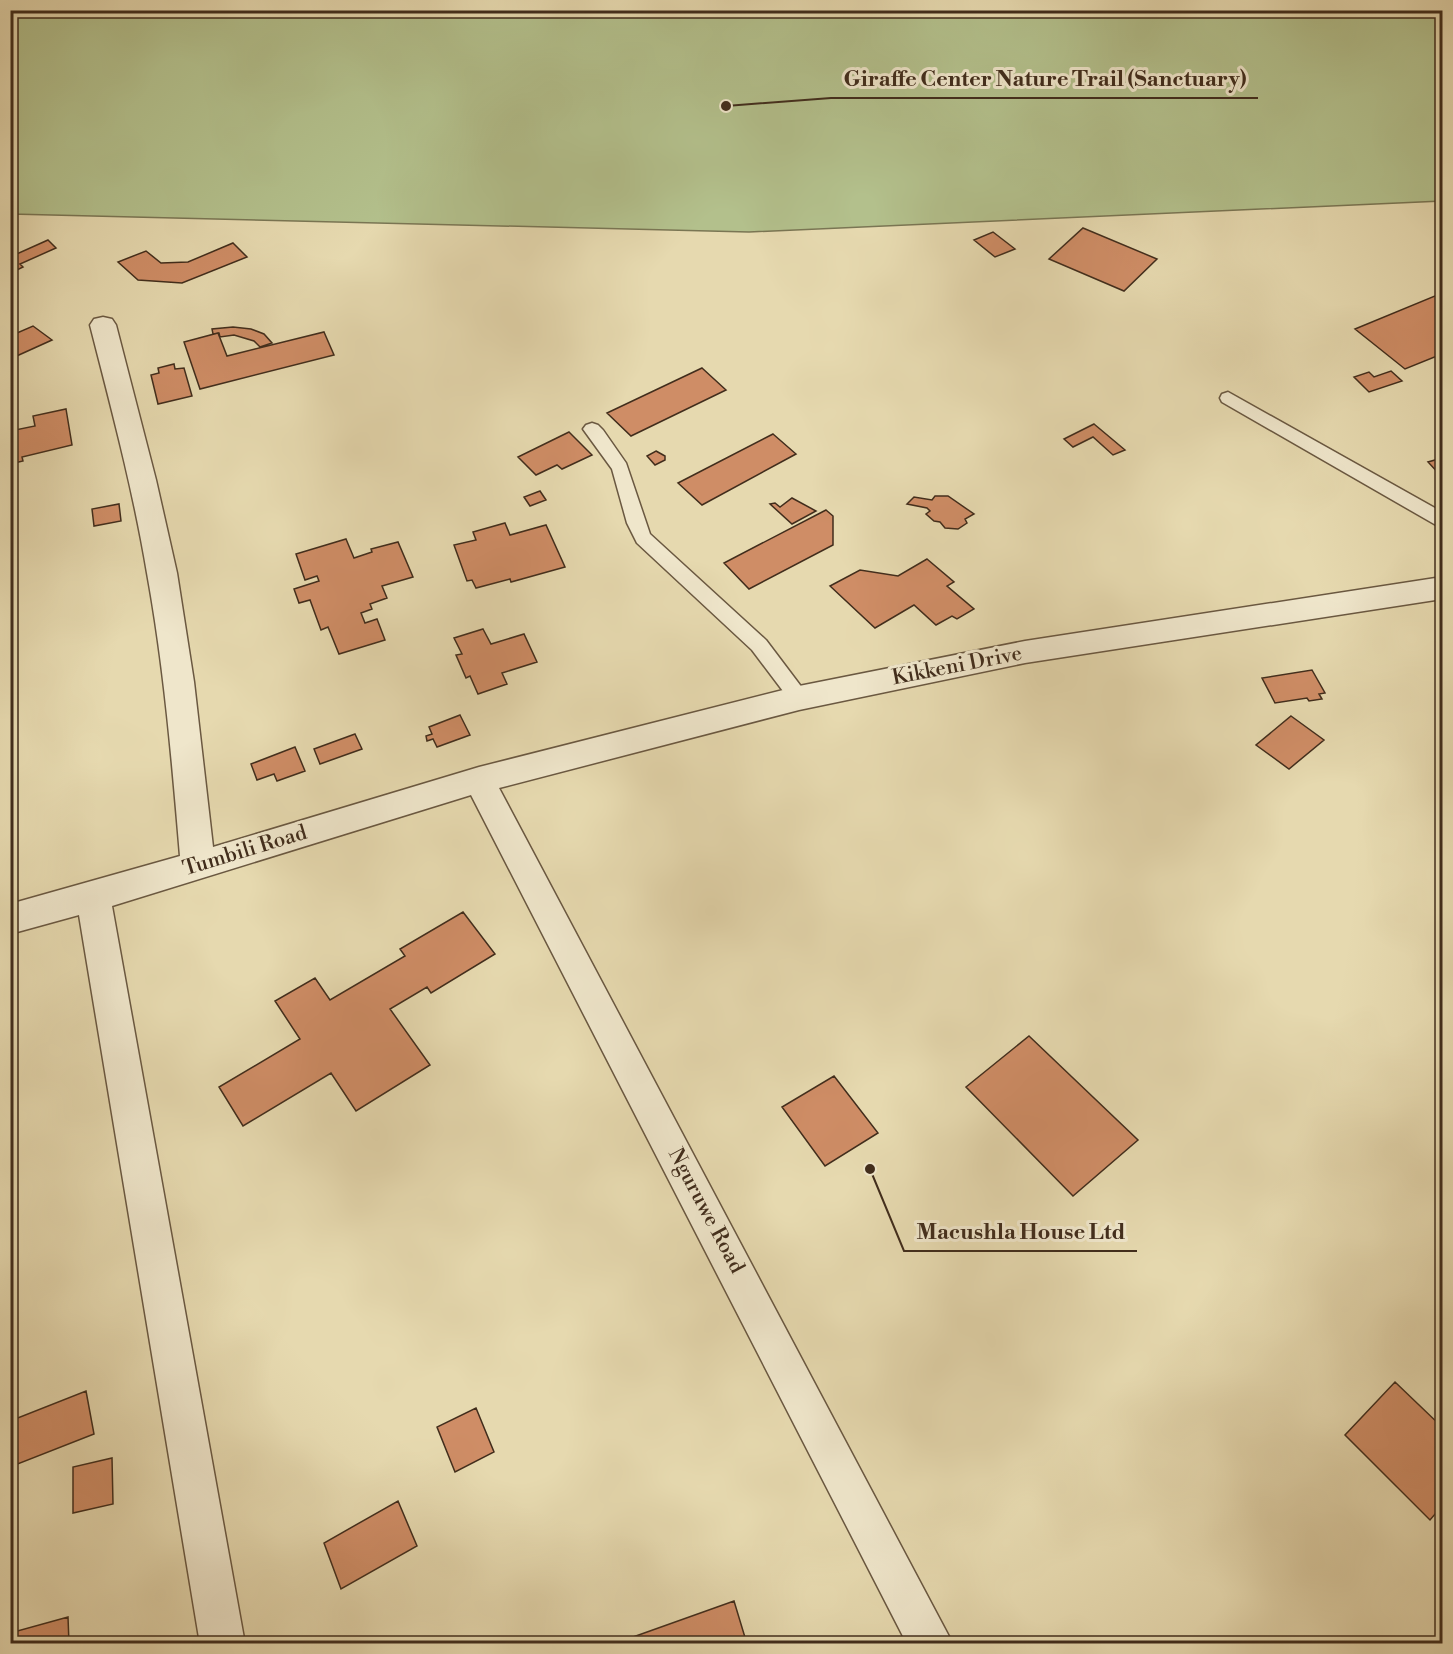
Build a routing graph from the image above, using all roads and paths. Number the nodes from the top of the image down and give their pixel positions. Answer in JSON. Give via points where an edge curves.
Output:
{"nodes":[{"id":1,"x":103,"y":326,"type":"dead end"},
{"id":2,"x":1228,"y":398,"type":"dead end"},
{"id":3,"x":592,"y":429,"type":"dead end"},
{"id":4,"x":1443,"y":520,"type":"edge"},
{"id":5,"x":1443,"y":588,"type":"edge"},
{"id":6,"x":799,"y":698,"type":"junction"},
{"id":7,"x":479,"y":780,"type":"junction"},
{"id":8,"x":198,"y":866,"type":"junction"},
{"id":9,"x":93,"y":897,"type":"junction"},
{"id":10,"x":10,"y":919,"type":"edge"},
{"id":11,"x":223,"y":1644,"type":"edge"},
{"id":12,"x":931,"y":1644,"type":"edge"}],
"edges":[{"from":1,"to":8,"type":"street","via":[[163,574],[182,697]]},
{"from":2,"to":4,"type":"lane"},
{"from":3,"to":6,"type":"lane","via":[[622,474],[643,538],[759,645]]},
{"from":5,"to":6,"type":"street","name":"Kikkeni Drive","via":[[1025,652]]},
{"from":6,"to":7,"type":"street","name":"Kikkeni Drive"},
{"from":7,"to":8,"type":"street","name":"Tumbili Road"},
{"from":7,"to":12,"type":"street","name":"Nguruwe Road"},
{"from":8,"to":9,"type":"street","name":"Tumbili Road"},
{"from":9,"to":10,"type":"street","name":"Tumbili Road"},
{"from":9,"to":11,"type":"street"}]}
